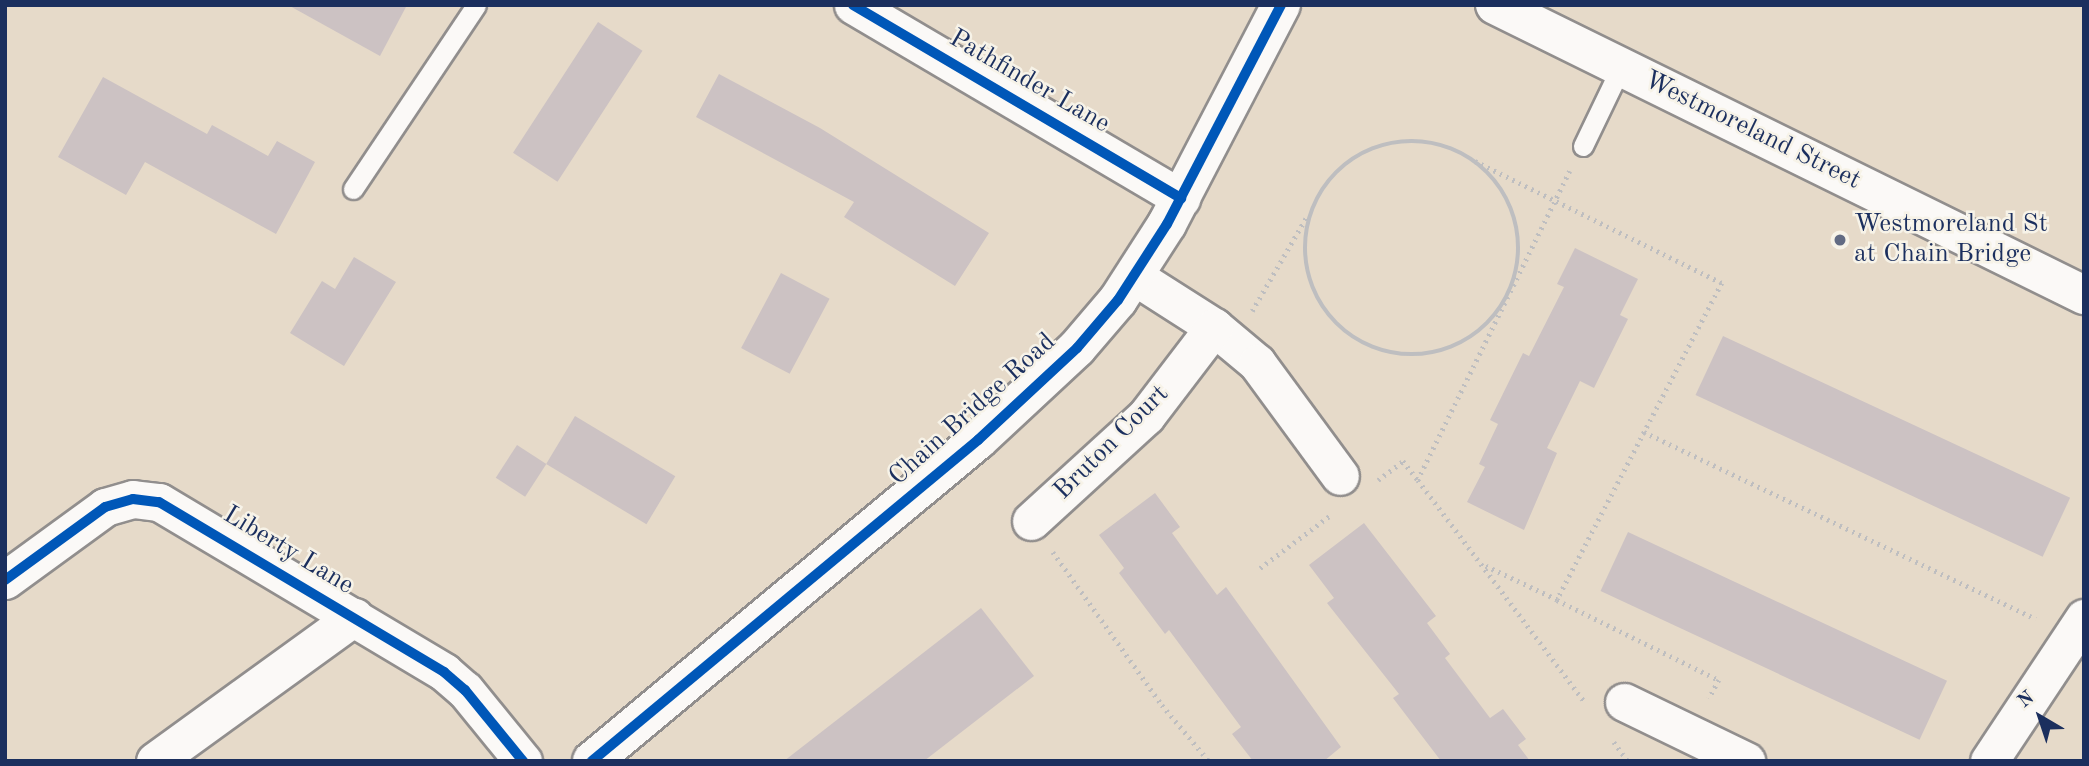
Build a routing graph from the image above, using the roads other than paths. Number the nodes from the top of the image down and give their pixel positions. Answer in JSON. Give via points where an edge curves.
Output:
{"nodes":[{"id":1,"x":476,"y":5,"type":"edge"},
{"id":2,"x":853,"y":5,"type":"edge"},
{"id":3,"x":1281,"y":5,"type":"edge"},
{"id":4,"x":1495,"y":5,"type":"edge"},
{"id":5,"x":1621,"y":67,"type":"junction"},
{"id":6,"x":1583,"y":146,"type":"road end"},
{"id":7,"x":354,"y":189,"type":"dead end"},
{"id":8,"x":1181,"y":198,"type":"junction"},
{"id":9,"x":1134,"y":276,"type":"junction"},
{"id":10,"x":2084,"y":295,"type":"edge"},
{"id":11,"x":1223,"y":334,"type":"junction"},
{"id":12,"x":1339,"y":476,"type":"dead end"},
{"id":13,"x":1031,"y":521,"type":"road end"},
{"id":14,"x":5,"y":580,"type":"edge"},
{"id":15,"x":354,"y":617,"type":"junction"},
{"id":16,"x":2079,"y":628,"type":"edge"},
{"id":17,"x":1624,"y":702,"type":"dead end"},
{"id":18,"x":155,"y":761,"type":"edge"},
{"id":19,"x":523,"y":761,"type":"edge"},
{"id":20,"x":592,"y":761,"type":"edge"},
{"id":21,"x":1746,"y":761,"type":"edge"},
{"id":22,"x":1989,"y":761,"type":"edge"}],
"edges":[{"from":1,"to":7,"type":"lane"},
{"from":2,"to":8,"type":"street","name":"Pathfinder Lane"},
{"from":3,"to":8,"type":"main road","name":"Chain Bridge Road"},
{"from":4,"to":5,"type":"main road","name":"Westmoreland Street"},
{"from":5,"to":6,"type":"lane"},
{"from":5,"to":10,"type":"main road","name":"Westmoreland Street"},
{"from":8,"to":9,"type":"main road","name":"Chain Bridge Road"},
{"from":9,"to":11,"type":"street"},
{"from":9,"to":20,"type":"main road","name":"Chain Bridge Road","via":[[1077,348],[1005,417]]},
{"from":11,"to":12,"type":"street","via":[[1257,363]]},
{"from":11,"to":13,"type":"street","name":"Bruton Court","via":[[1146,416]]},
{"from":14,"to":15,"type":"street","name":"Liberty Lane","via":[[104,507],[145,499],[173,509]]},
{"from":15,"to":18,"type":"street","name":"Liberty Lane"},
{"from":15,"to":19,"type":"street","name":"Liberty Lane","via":[[456,680]]},
{"from":16,"to":22,"type":"street"},
{"from":17,"to":21,"type":"street"}]}
